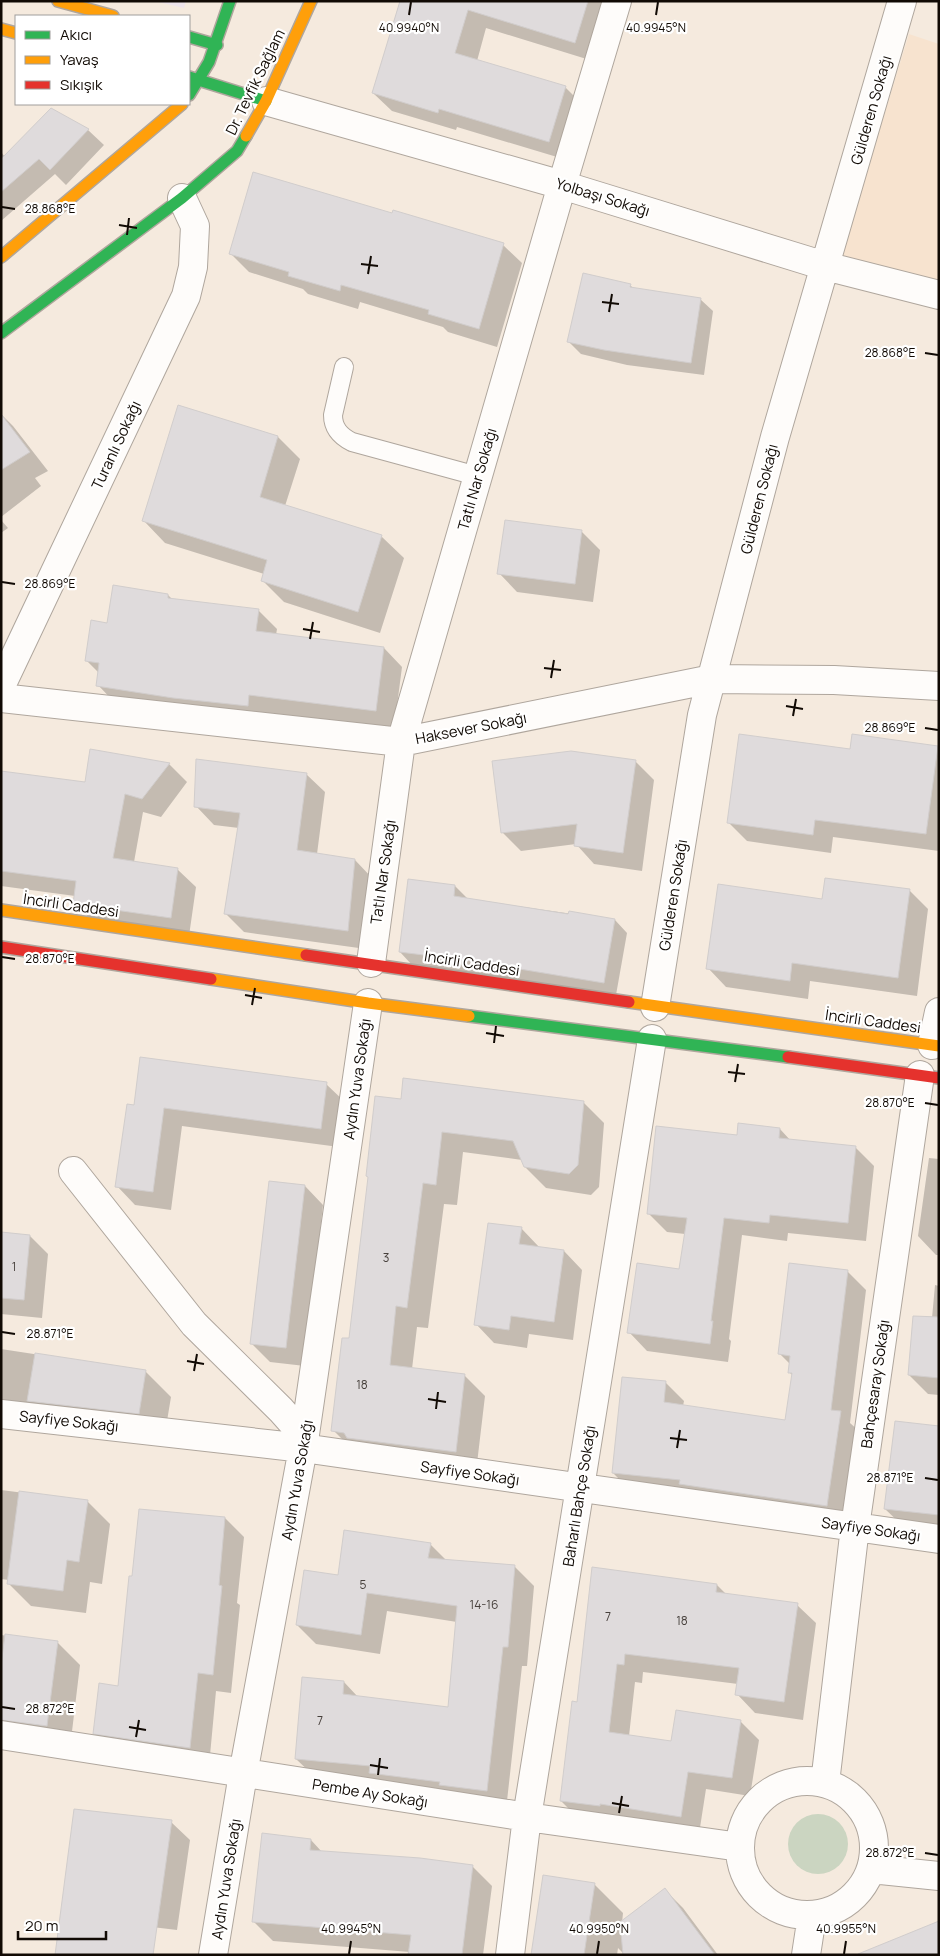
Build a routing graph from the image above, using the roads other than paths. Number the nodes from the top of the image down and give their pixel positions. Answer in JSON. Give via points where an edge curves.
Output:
{"nodes":[{"id":1,"x":58,"y":1,"type":"edge"},
{"id":2,"x":230,"y":1,"type":"edge"},
{"id":3,"x":311,"y":1,"type":"edge"},
{"id":4,"x":617,"y":1,"type":"edge"},
{"id":5,"x":902,"y":1,"type":"edge"},
{"id":6,"x":109,"y":15,"type":"edge"},
{"id":7,"x":1,"y":29,"type":"edge"},
{"id":8,"x":15,"y":32,"type":"edge"},
{"id":9,"x":190,"y":37,"type":"edge"},
{"id":10,"x":217,"y":45,"type":"junction"},
{"id":11,"x":190,"y":77,"type":"edge"},
{"id":12,"x":201,"y":80,"type":"junction"},
{"id":13,"x":190,"y":94,"type":"edge"},
{"id":14,"x":266,"y":101,"type":"junction"},
{"id":15,"x":181,"y":105,"type":"edge"},
{"id":16,"x":562,"y":185,"type":"junction"},
{"id":17,"x":182,"y":198,"type":"junction"},
{"id":18,"x":1,"y":257,"type":"edge"},
{"id":19,"x":825,"y":266,"type":"junction"},
{"id":20,"x":939,"y":295,"type":"edge"},
{"id":21,"x":1,"y":333,"type":"edge"},
{"id":22,"x":344,"y":367,"type":"dead end"},
{"id":23,"x":478,"y":476,"type":"junction"},
{"id":24,"x":712,"y":679,"type":"junction"},
{"id":25,"x":1,"y":686,"type":"edge"},
{"id":26,"x":939,"y":686,"type":"edge"},
{"id":27,"x":1,"y":698,"type":"edge"},
{"id":28,"x":401,"y":742,"type":"junction"},
{"id":29,"x":1,"y":910,"type":"edge"},
{"id":30,"x":1,"y":947,"type":"edge"},
{"id":31,"x":371,"y":964,"type":"junction"},
{"id":32,"x":368,"y":1003,"type":"junction"},
{"id":33,"x":655,"y":1007,"type":"junction"},
{"id":34,"x":939,"y":1012,"type":"edge"},
{"id":35,"x":652,"y":1039,"type":"junction"},
{"id":36,"x":935,"y":1045,"type":"edge"},
{"id":37,"x":929,"y":1077,"type":"edge"},
{"id":38,"x":73,"y":1171,"type":"dead end"},
{"id":39,"x":1,"y":1414,"type":"edge"},
{"id":40,"x":304,"y":1442,"type":"junction"},
{"id":41,"x":580,"y":1489,"type":"junction"},
{"id":42,"x":854,"y":1527,"type":"junction"},
{"id":43,"x":939,"y":1539,"type":"edge"},
{"id":44,"x":1,"y":1735,"type":"edge"},
{"id":45,"x":243,"y":1774,"type":"junction"},
{"id":46,"x":825,"y":1783,"type":"junction"},
{"id":47,"x":527,"y":1817,"type":"junction"},
{"id":48,"x":740,"y":1847,"type":"junction"},
{"id":49,"x":871,"y":1869,"type":"junction"},
{"id":50,"x":939,"y":1876,"type":"edge"},
{"id":51,"x":812,"y":1916,"type":"junction"},
{"id":52,"x":213,"y":1955,"type":"edge"},
{"id":53,"x":510,"y":1955,"type":"edge"},
{"id":54,"x":806,"y":1955,"type":"edge"}],
"edges":[{"from":1,"to":6,"type":"main road"},
{"from":2,"to":10,"type":"main road"},
{"from":3,"to":14,"type":"main road","name":"Dr. Tevfik Sağlam"},
{"from":4,"to":16,"type":"street","name":"Tatlı Nar Sokağı"},
{"from":5,"to":19,"type":"street","name":"Gülderen Sokağı"},
{"from":7,"to":8,"type":"main road"},
{"from":9,"to":10,"type":"main road"},
{"from":10,"to":12,"type":"main road"},
{"from":11,"to":12,"type":"main road"},
{"from":12,"to":13,"type":"main road"},
{"from":12,"to":14,"type":"main road"},
{"from":14,"to":16,"type":"street","name":"Yolbaşı Sokağı"},
{"from":14,"to":17,"type":"main road","name":"Dr. Tevfik Sağlam","via":[[237,151]]},
{"from":15,"to":18,"type":"main road"},
{"from":16,"to":19,"type":"street","name":"Yolbaşı Sokağı"},
{"from":16,"to":23,"type":"street","name":"Tatlı Nar Sokağı"},
{"from":17,"to":21,"type":"main road","name":"Dr. Tevfik Sağlam"},
{"from":17,"to":25,"type":"street","name":"Turanlı Sokağı","via":[[195,226],[193,267],[186,296]]},
{"from":19,"to":20,"type":"street","name":"Yolbaşı Sokağı"},
{"from":19,"to":24,"type":"street","name":"Gülderen Sokağı","via":[[775,437]]},
{"from":22,"to":23,"type":"lane","via":[[333,415],[340,435],[352,442]]},
{"from":23,"to":28,"type":"street","name":"Tatlı Nar Sokağı"},
{"from":24,"to":26,"type":"street","name":"Haksever Sokağı","via":[[834,680]]},
{"from":24,"to":28,"type":"street","name":"Haksever Sokağı"},
{"from":24,"to":33,"type":"street","name":"Gülderen Sokağı","via":[[702,715]]},
{"from":27,"to":28,"type":"street","name":"Haksever Sokağı"},
{"from":28,"to":31,"type":"street","name":"Tatlı Nar Sokağı"},
{"from":29,"to":31,"type":"main road","name":"İncirli Caddesi"},
{"from":30,"to":32,"type":"main road"},
{"from":31,"to":33,"type":"main road","name":"İncirli Caddesi"},
{"from":32,"to":35,"type":"main road"},
{"from":32,"to":40,"type":"street","name":"Aydın Yuva Sokağı"},
{"from":33,"to":36,"type":"main road","name":"İncirli Caddesi"},
{"from":34,"to":36,"type":"street"},
{"from":35,"to":37,"type":"main road"},
{"from":35,"to":41,"type":"street","name":"Baharlı Bahçe Sokağı"},
{"from":37,"to":42,"type":"street","name":"Bahçesaray Sokağı"},
{"from":38,"to":40,"type":"street","via":[[194,1324],[281,1410]]},
{"from":39,"to":40,"type":"street","name":"Sayfiye Sokağı"},
{"from":40,"to":41,"type":"street","name":"Sayfiye Sokağı"},
{"from":40,"to":45,"type":"street","name":"Aydın Yuva Sokağı"},
{"from":41,"to":42,"type":"street","name":"Sayfiye Sokağı"},
{"from":41,"to":47,"type":"street","name":"Baharlı Bahçe Sokağı"},
{"from":42,"to":43,"type":"street","name":"Sayfiye Sokağı"},
{"from":42,"to":46,"type":"street","name":"Bahçesaray Sokağı"},
{"from":44,"to":45,"type":"street","name":"Pembe Ay Sokağı"},
{"from":45,"to":47,"type":"street","name":"Pembe Ay Sokağı"},
{"from":45,"to":52,"type":"street","name":"Aydın Yuva Sokağı"},
{"from":46,"to":48,"type":"street","via":[[785,1784],[767,1794],[752,1808],[743,1827]]},
{"from":46,"to":49,"type":"street","via":[[856,1802],[866,1817],[874,1852]]},
{"from":47,"to":48,"type":"street","name":"Pembe Ay Sokağı"},
{"from":47,"to":53,"type":"street","name":"Baharlı Bahçe Sokağı"},
{"from":48,"to":51,"type":"street","via":[[742,1869],[753,1889],[769,1905],[789,1914]]},
{"from":49,"to":50,"type":"street"},
{"from":49,"to":51,"type":"street","via":[[862,1887],[848,1902],[831,1912]]},
{"from":51,"to":54,"type":"street"}]}
